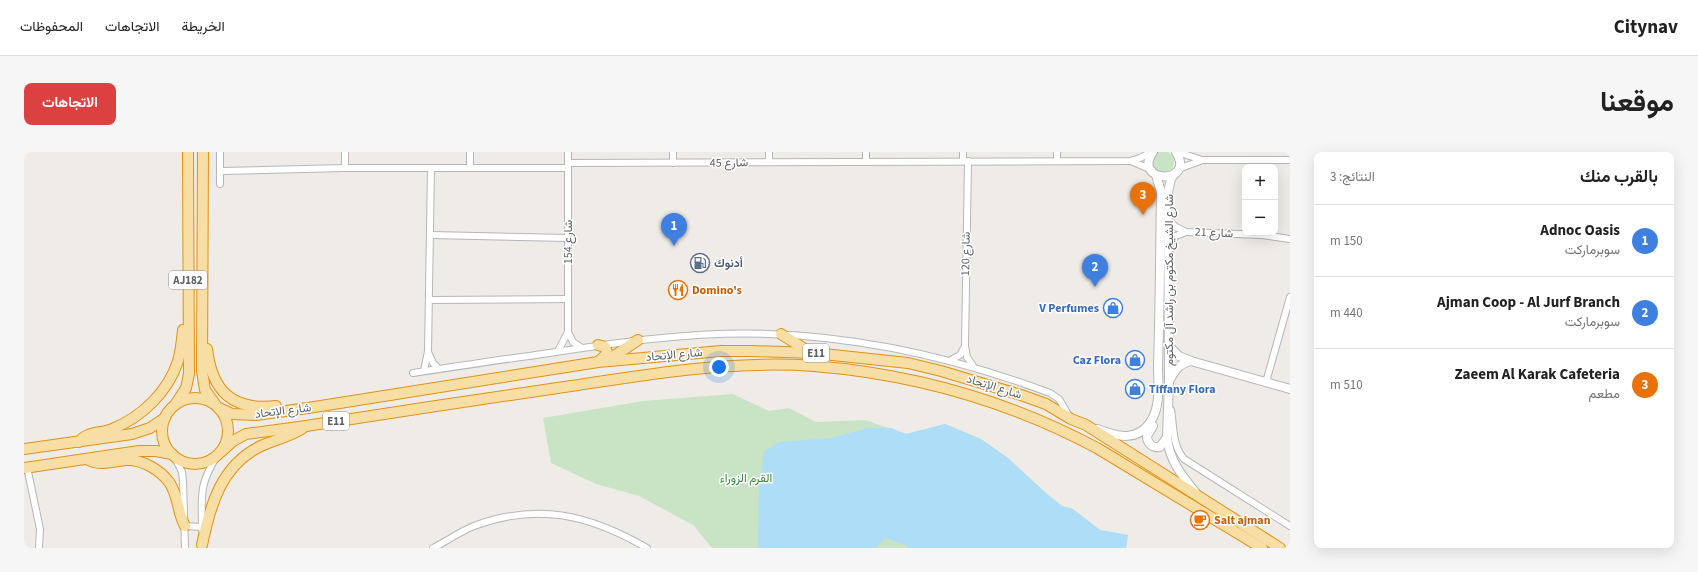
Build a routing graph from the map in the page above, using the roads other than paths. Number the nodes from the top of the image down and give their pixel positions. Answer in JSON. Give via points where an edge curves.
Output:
{"nodes":[{"id":1,"x":188,"y":152,"type":"edge"},
{"id":2,"x":203,"y":152,"type":"edge"},
{"id":3,"x":220,"y":152,"type":"edge"},
{"id":4,"x":345,"y":152,"type":"edge"},
{"id":5,"x":470,"y":152,"type":"edge"},
{"id":6,"x":568,"y":152,"type":"edge"},
{"id":7,"x":673,"y":152,"type":"edge"},
{"id":8,"x":769,"y":152,"type":"edge"},
{"id":9,"x":866,"y":152,"type":"edge"},
{"id":10,"x":963,"y":152,"type":"edge"},
{"id":11,"x":1057,"y":152,"type":"edge"},
{"id":12,"x":1152,"y":152,"type":"edge"},
{"id":13,"x":1177,"y":152,"type":"edge"},
{"id":14,"x":1270,"y":152,"type":"edge"},
{"id":15,"x":1202,"y":160,"type":"junction"},
{"id":16,"x":1270,"y":160,"type":"junction"},
{"id":17,"x":1290,"y":160,"type":"edge"},
{"id":18,"x":965,"y":161,"type":"junction"},
{"id":19,"x":1057,"y":161,"type":"junction"},
{"id":20,"x":1130,"y":161,"type":"junction"},
{"id":21,"x":769,"y":162,"type":"junction"},
{"id":22,"x":866,"y":162,"type":"junction"},
{"id":23,"x":673,"y":163,"type":"junction"},
{"id":24,"x":568,"y":165,"type":"junction"},
{"id":25,"x":345,"y":168,"type":"junction"},
{"id":26,"x":431,"y":168,"type":"junction"},
{"id":27,"x":470,"y":168,"type":"junction"},
{"id":28,"x":220,"y":171,"type":"junction"},
{"id":29,"x":1177,"y":171,"type":"junction"},
{"id":30,"x":1154,"y":173,"type":"junction"},
{"id":31,"x":220,"y":184,"type":"dead end"},
{"id":32,"x":1168,"y":220,"type":"junction"},
{"id":33,"x":1186,"y":232,"type":"junction"},
{"id":34,"x":431,"y":235,"type":"junction"},
{"id":35,"x":568,"y":238,"type":"junction"},
{"id":36,"x":1290,"y":239,"type":"edge"},
{"id":37,"x":1169,"y":243,"type":"junction"},
{"id":38,"x":1290,"y":297,"type":"edge"},
{"id":39,"x":568,"y":299,"type":"junction"},
{"id":40,"x":428,"y":300,"type":"junction"},
{"id":41,"x":188,"y":301,"type":"junction"},
{"id":42,"x":1288,"y":310,"type":"edge"},
{"id":43,"x":202,"y":319,"type":"junction"},
{"id":44,"x":568,"y":332,"type":"junction"},
{"id":45,"x":781,"y":334,"type":"junction"},
{"id":46,"x":638,"y":340,"type":"junction"},
{"id":47,"x":598,"y":345,"type":"junction"},
{"id":48,"x":965,"y":346,"type":"junction"},
{"id":49,"x":1168,"y":346,"type":"junction"},
{"id":50,"x":582,"y":348,"type":"junction"},
{"id":51,"x":428,"y":351,"type":"junction"},
{"id":52,"x":558,"y":351,"type":"junction"},
{"id":53,"x":814,"y":353,"type":"junction"},
{"id":54,"x":951,"y":360,"type":"junction"},
{"id":55,"x":602,"y":361,"type":"junction"},
{"id":56,"x":1191,"y":362,"type":"junction"},
{"id":57,"x":973,"y":366,"type":"junction"},
{"id":58,"x":439,"y":369,"type":"junction"},
{"id":59,"x":424,"y":371,"type":"junction"},
{"id":60,"x":414,"y":373,"type":"dead end"},
{"id":61,"x":1169,"y":382,"type":"junction"},
{"id":62,"x":1266,"y":382,"type":"junction"},
{"id":63,"x":1290,"y":389,"type":"edge"},
{"id":64,"x":1168,"y":402,"type":"junction"},
{"id":65,"x":175,"y":405,"type":"junction"},
{"id":66,"x":217,"y":406,"type":"junction"},
{"id":67,"x":308,"y":408,"type":"junction"},
{"id":68,"x":1154,"y":417,"type":"junction"},
{"id":69,"x":165,"y":418,"type":"junction"},
{"id":70,"x":1071,"y":419,"type":"junction"},
{"id":71,"x":1086,"y":425,"type":"junction"},
{"id":72,"x":306,"y":426,"type":"junction"},
{"id":73,"x":1167,"y":437,"type":"junction"},
{"id":74,"x":79,"y":442,"type":"junction"},
{"id":75,"x":24,"y":449,"type":"edge"},
{"id":76,"x":219,"y":453,"type":"junction"},
{"id":77,"x":173,"y":455,"type":"junction"},
{"id":78,"x":85,"y":458,"type":"junction"},
{"id":79,"x":25,"y":467,"type":"edge"},
{"id":80,"x":1201,"y":498,"type":"junction"},
{"id":81,"x":185,"y":526,"type":"junction"},
{"id":82,"x":1290,"y":526,"type":"edge"},
{"id":83,"x":202,"y":527,"type":"junction"},
{"id":84,"x":202,"y":546,"type":"edge"},
{"id":85,"x":39,"y":548,"type":"edge"},
{"id":86,"x":185,"y":548,"type":"edge"},
{"id":87,"x":433,"y":548,"type":"edge"},
{"id":88,"x":647,"y":548,"type":"edge"},
{"id":89,"x":1262,"y":548,"type":"edge"},
{"id":90,"x":1280,"y":548,"type":"edge"}],
"edges":[{"from":1,"to":41,"type":"highway","number":"AJ182"},
{"from":2,"to":43,"type":"highway","number":"AJ182"},
{"from":3,"to":28,"type":"street"},
{"from":4,"to":25,"type":"street"},
{"from":5,"to":27,"type":"street"},
{"from":6,"to":24,"type":"street","name":"شارع 154"},
{"from":7,"to":23,"type":"street"},
{"from":8,"to":21,"type":"street"},
{"from":9,"to":22,"type":"street"},
{"from":10,"to":18,"type":"street","name":"شارع 120"},
{"from":11,"to":19,"type":"street"},
{"from":12,"to":20,"type":"street","name":"شارع 45"},
{"from":12,"to":30,"type":"street","name":"شارع الشيخ مكتوم بن راشد آل مكتوم","via":[[1149,163]]},
{"from":13,"to":15,"type":"street"},
{"from":13,"to":29,"type":"street","via":[[1180,160]]},
{"from":14,"to":16,"type":"street"},
{"from":15,"to":16,"type":"street"},
{"from":15,"to":29,"type":"street"},
{"from":16,"to":17,"type":"street"},
{"from":18,"to":19,"type":"street","name":"شارع 45"},
{"from":18,"to":22,"type":"street","name":"شارع 45"},
{"from":18,"to":48,"type":"street","name":"شارع 120"},
{"from":19,"to":20,"type":"street","name":"شارع 45"},
{"from":20,"to":30,"type":"street","name":"شارع 45"},
{"from":21,"to":22,"type":"street","name":"شارع 45"},
{"from":21,"to":23,"type":"street","name":"شارع 45"},
{"from":23,"to":24,"type":"street","name":"شارع 45"},
{"from":24,"to":27,"type":"street","name":"شارع 45"},
{"from":24,"to":35,"type":"street","name":"شارع 154"},
{"from":25,"to":26,"type":"street","name":"شارع 45"},
{"from":25,"to":28,"type":"street","name":"شارع 45"},
{"from":26,"to":27,"type":"street","name":"شارع 45"},
{"from":26,"to":34,"type":"street"},
{"from":28,"to":31,"type":"street"},
{"from":29,"to":30,"type":"street","via":[[1168,177]]},
{"from":29,"to":32,"type":"street","name":"شارع الشيخ مكتوم بن راشد آل مكتوم","via":[[1168,192]]},
{"from":30,"to":68,"type":"street","name":"شارع الشيخ مكتوم بن راشد آل مكتوم","via":[[1161,192],[1158,371]]},
{"from":32,"to":33,"type":"street","name":"شارع 21"},
{"from":32,"to":37,"type":"street","name":"شارع الشيخ مكتوم بن راشد آل مكتوم"},
{"from":33,"to":36,"type":"street","name":"شارع 21","via":[[1262,235]]},
{"from":33,"to":37,"type":"street","name":"شارع 21","via":[[1176,236]]},
{"from":34,"to":35,"type":"street"},
{"from":34,"to":40,"type":"street"},
{"from":35,"to":39,"type":"street","name":"شارع 154"},
{"from":37,"to":49,"type":"street","name":"شارع الشيخ مكتوم بن راشد آل مكتوم"},
{"from":38,"to":42,"type":"street"},
{"from":39,"to":40,"type":"street"},
{"from":39,"to":44,"type":"street","name":"شارع 154"},
{"from":40,"to":51,"type":"street"},
{"from":41,"to":65,"type":"highway","number":"AJ182","via":[[188,381]]},
{"from":41,"to":74,"type":"highway","via":[[178,361],[168,381],[152,403],[143,412],[122,424],[107,431],[87,435]]},
{"from":42,"to":62,"type":"street"},
{"from":43,"to":66,"type":"highway","number":"AJ182","via":[[203,382],[205,390]]},
{"from":43,"to":67,"type":"highway","via":[[209,364],[213,377],[224,393],[237,402],[251,406],[291,405]]},
{"from":44,"to":50,"type":"street","via":[[573,342]]},
{"from":44,"to":52,"type":"street","name":"شارع 154"},
{"from":45,"to":46,"type":"street"},
{"from":45,"to":53,"type":"highway","via":[[799,347]]},
{"from":45,"to":54,"type":"street","via":[[867,343]]},
{"from":46,"to":47,"type":"street"},
{"from":46,"to":55,"type":"highway"},
{"from":47,"to":50,"type":"street"},
{"from":47,"to":55,"type":"highway","via":[[605,347],[608,352]]},
{"from":48,"to":54,"type":"street","via":[[960,355]]},
{"from":48,"to":57,"type":"street","name":"شارع 120","via":[[967,357]]},
{"from":49,"to":56,"type":"street"},
{"from":49,"to":61,"type":"street","name":"شارع الشيخ مكتوم بن راشد آل مكتوم"},
{"from":50,"to":52,"type":"street"},
{"from":51,"to":58,"type":"street","via":[[430,359]]},
{"from":51,"to":59,"type":"street"},
{"from":52,"to":58,"type":"street"},
{"from":53,"to":55,"type":"highway","name":"شارع الإتحاد","number":"E11","via":[[721,351]]},
{"from":53,"to":70,"type":"highway","name":"شارع الإتحاد","number":"E11","via":[[908,363],[940,371],[1046,404]]},
{"from":54,"to":57,"type":"street"},
{"from":55,"to":67,"type":"highway","name":"شارع الإتحاد","number":"E11"},
{"from":56,"to":61,"type":"street","via":[[1179,366]]},
{"from":56,"to":62,"type":"street"},
{"from":57,"to":70,"type":"street","via":[[1052,394],[1062,403]]},
{"from":58,"to":59,"type":"street"},
{"from":59,"to":60,"type":"street"},
{"from":61,"to":64,"type":"street","name":"شارع الشيخ مكتوم بن راشد آل مكتوم"},
{"from":62,"to":63,"type":"street"},
{"from":64,"to":73,"type":"street","name":"شارع الشيخ مكتوم بن راشد آل مكتوم"},
{"from":64,"to":82,"type":"street","via":[[1172,414],[1174,442],[1184,459]]},
{"from":65,"to":66,"type":"highway","via":[[190,398],[203,399]]},
{"from":65,"to":69,"type":"highway"},
{"from":66,"to":67,"type":"highway","name":"شارع الإتحاد","number":"E11","via":[[232,414],[245,416]]},
{"from":66,"to":76,"type":"highway","via":[[224,415],[228,434]]},
{"from":68,"to":71,"type":"street","via":[[1143,431],[1127,437],[1114,436]]},
{"from":68,"to":73,"type":"street","name":"شارع الشيخ مكتوم بن راشد آل مكتوم","via":[[1154,424],[1147,436],[1148,442],[1158,447]]},
{"from":69,"to":74,"type":"highway","via":[[138,433]]},
{"from":69,"to":77,"type":"highway","via":[[163,437]]},
{"from":70,"to":71,"type":"highway","name":"شارع الإتحاد","number":"E11"},
{"from":71,"to":80,"type":"highway","name":"شارع الإتحاد","number":"E11"},
{"from":72,"to":76,"type":"highway","name":"شارع الإتحاد","number":"E11","via":[[246,434]]},
{"from":72,"to":84,"type":"highway","via":[[298,432],[257,448],[228,473],[212,504]]},
{"from":72,"to":89,"type":"highway","name":"شارع الإتحاد","number":"E11","via":[[642,374],[766,365],[843,369],[936,386],[994,402],[1046,423],[1124,463]]},
{"from":73,"to":80,"type":"street","name":"شارع الشيخ مكتوم بن راشد آل مكتوم","via":[[1172,460]]},
{"from":74,"to":75,"type":"highway"},
{"from":76,"to":77,"type":"highway","via":[[200,463],[182,461]]},
{"from":76,"to":83,"type":"street","via":[[207,471],[202,487]]},
{"from":77,"to":78,"type":"highway","via":[[143,450]]},
{"from":77,"to":81,"type":"street","via":[[179,464],[184,481]]},
{"from":78,"to":79,"type":"highway"},
{"from":78,"to":81,"type":"highway","via":[[98,463],[134,460],[160,472],[173,489]]},
{"from":79,"to":85,"type":"street","via":[[40,530]]},
{"from":80,"to":90,"type":"highway","name":"شارع الإتحاد","number":"E11"},
{"from":81,"to":83,"type":"street"},
{"from":81,"to":86,"type":"street"},
{"from":83,"to":84,"type":"street"},
{"from":87,"to":88,"type":"street","via":[[462,531],[484,523],[508,517],[540,514],[570,516],[593,522]]}]}
